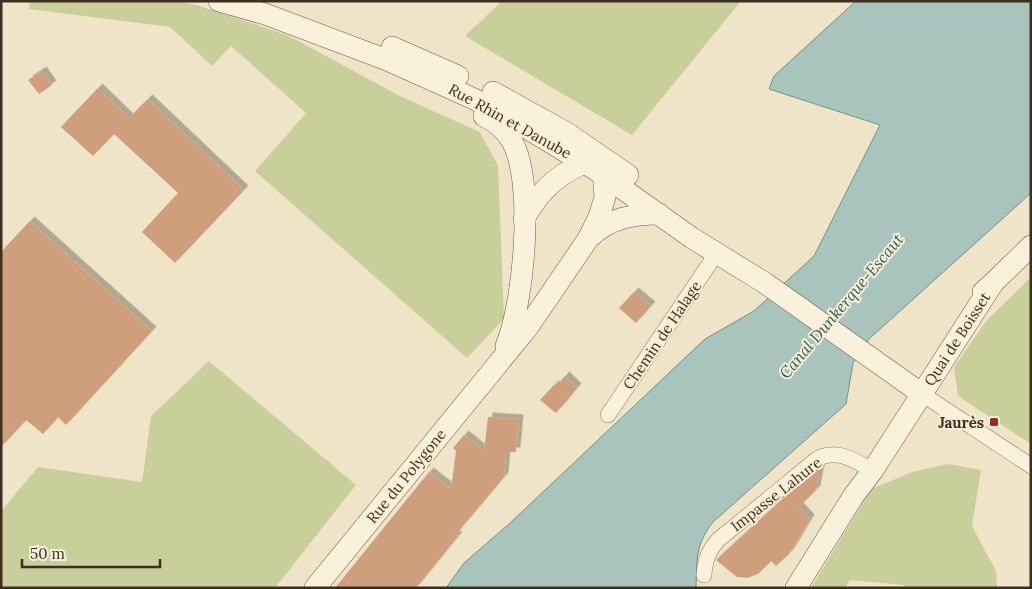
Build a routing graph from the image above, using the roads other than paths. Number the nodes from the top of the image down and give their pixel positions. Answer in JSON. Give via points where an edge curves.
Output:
{"nodes":[{"id":1,"x":219,"y":1,"type":"edge"},
{"id":2,"x":270,"y":1,"type":"edge"},
{"id":3,"x":408,"y":70,"type":"junction"},
{"id":4,"x":597,"y":165,"type":"junction"},
{"id":5,"x":659,"y":214,"type":"junction"},
{"id":6,"x":524,"y":219,"type":"junction"},
{"id":7,"x":588,"y":239,"type":"junction"},
{"id":8,"x":1031,"y":246,"type":"edge"},
{"id":9,"x":716,"y":254,"type":"junction"},
{"id":10,"x":758,"y":279,"type":"junction"},
{"id":11,"x":496,"y":364,"type":"junction"},
{"id":12,"x":916,"y":390,"type":"junction"},
{"id":13,"x":608,"y":415,"type":"dead end"},
{"id":14,"x":1031,"y":466,"type":"edge"},
{"id":15,"x":869,"y":468,"type":"junction"},
{"id":16,"x":704,"y":575,"type":"dead end"},
{"id":17,"x":315,"y":588,"type":"edge"},
{"id":18,"x":796,"y":588,"type":"edge"}],
"edges":[{"from":1,"to":3,"type":"main road","name":"Rue Rhin et Danube","via":[[304,28]]},
{"from":2,"to":4,"type":"main road","name":"Rue Rhin et Danube","via":[[458,76],[544,120]]},
{"from":3,"to":4,"type":"main road","name":"Rue Rhin et Danube","via":[[492,108]]},
{"from":3,"to":6,"type":"main road","name":"Rue du Polygone","via":[[443,95],[493,120],[506,132],[516,150],[522,173]]},
{"from":4,"to":5,"type":"main road","name":"Rue Rhin et Danube"},
{"from":4,"to":6,"type":"main road","name":"Rue du Polygone","via":[[564,174],[548,185]]},
{"from":4,"to":7,"type":"main road","name":"Rue du Polygone","via":[[604,202]]},
{"from":4,"to":10,"type":"main road","name":"Rue Rhin et Danube","via":[[698,228]]},
{"from":5,"to":7,"type":"main road","name":"Rue du Polygone","via":[[625,217]]},
{"from":5,"to":9,"type":"main road","name":"Rue Rhin et Danube"},
{"from":6,"to":11,"type":"main road","name":"Rue du Polygone","via":[[518,302],[511,335]]},
{"from":7,"to":11,"type":"main road","name":"Rue du Polygone","via":[[524,332]]},
{"from":8,"to":12,"type":"main road","name":"Quai de Boisset","via":[[962,313]]},
{"from":9,"to":10,"type":"main road","name":"Rue Rhin et Danube"},
{"from":9,"to":13,"type":"street","name":"Chemin de Halage"},
{"from":10,"to":12,"type":"main road"},
{"from":11,"to":17,"type":"main road","name":"Rue du Polygone"},
{"from":12,"to":14,"type":"street"},
{"from":12,"to":15,"type":"main road","name":"Quai de Boisset","via":[[872,448]]},
{"from":15,"to":16,"type":"street","name":"Impasse Lahure","via":[[838,454],[818,459],[718,540],[708,552]]},
{"from":15,"to":18,"type":"main road","name":"Quai de Boisset"}]}
